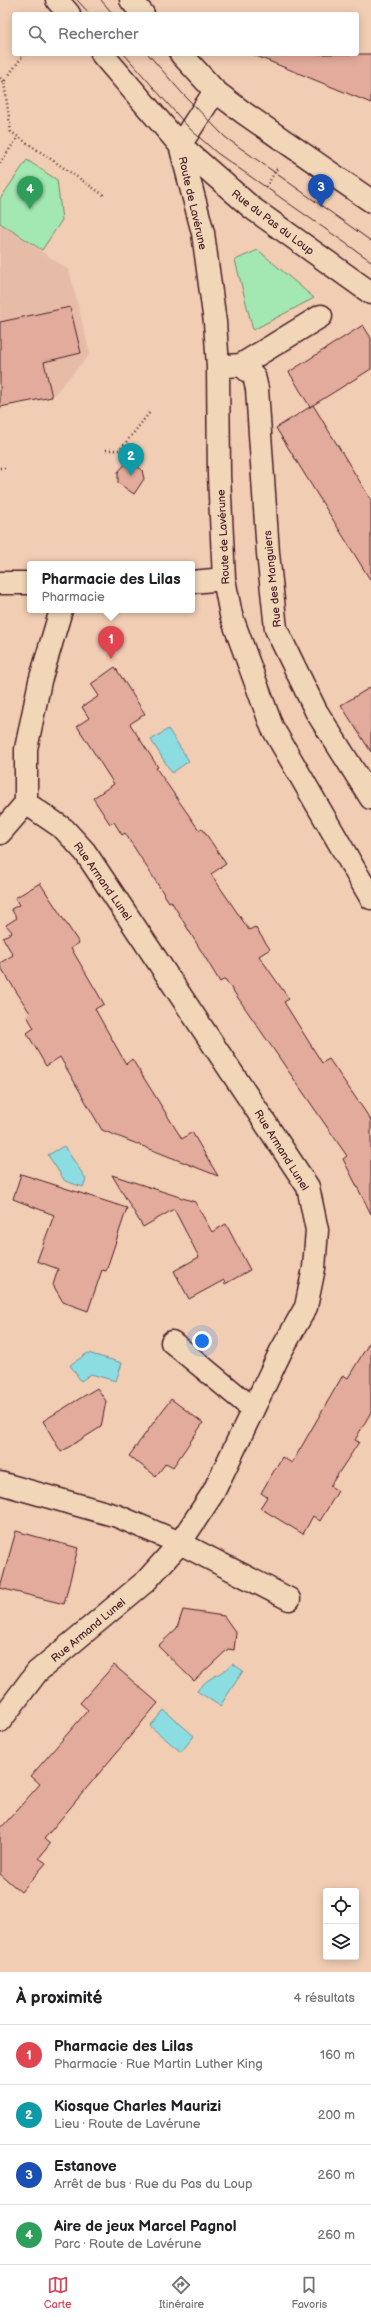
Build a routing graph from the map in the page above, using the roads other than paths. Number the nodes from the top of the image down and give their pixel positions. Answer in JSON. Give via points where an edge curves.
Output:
{"nodes":[{"id":1,"x":56,"y":0,"type":"edge"},
{"id":2,"x":66,"y":12,"type":"edge"},
{"id":3,"x":104,"y":56,"type":"edge"},
{"id":4,"x":183,"y":56,"type":"edge"},
{"id":5,"x":215,"y":91,"type":"junction"},
{"id":6,"x":180,"y":145,"type":"junction"},
{"id":7,"x":371,"y":201,"type":"edge"},
{"id":8,"x":371,"y":293,"type":"edge"},
{"id":9,"x":321,"y":316,"type":"dead end"},
{"id":10,"x":241,"y":365,"type":"junction"},
{"id":11,"x":218,"y":367,"type":"junction"},
{"id":12,"x":224,"y":579,"type":"junction"},
{"id":13,"x":195,"y":582,"type":"edge"},
{"id":14,"x":0,"y":583,"type":"edge"},
{"id":15,"x":27,"y":583,"type":"edge"},
{"id":16,"x":60,"y":613,"type":"edge"},
{"id":17,"x":371,"y":798,"type":"edge"},
{"id":18,"x":26,"y":803,"type":"junction"},
{"id":19,"x":0,"y":833,"type":"edge"},
{"id":20,"x":371,"y":898,"type":"edge"},
{"id":21,"x":172,"y":1342,"type":"dead end"},
{"id":22,"x":253,"y":1409,"type":"junction"},
{"id":23,"x":0,"y":1483,"type":"edge"},
{"id":24,"x":180,"y":1542,"type":"junction"},
{"id":25,"x":289,"y":1599,"type":"dead end"},
{"id":26,"x":0,"y":1721,"type":"edge"}],
"edges":[{"from":1,"to":2,"type":"street"},
{"from":3,"to":6,"type":"street","name":"Route de Lavérune"},
{"from":4,"to":5,"type":"street"},
{"from":5,"to":6,"type":"street","name":"Route de Lavérune"},
{"from":5,"to":7,"type":"street"},
{"from":6,"to":8,"type":"street","name":"Rue du Pas du Loup","via":[[252,208]]},
{"from":6,"to":11,"type":"street","name":"Route de Lavérune","via":[[203,233],[215,322]]},
{"from":9,"to":10,"type":"street"},
{"from":10,"to":11,"type":"street"},
{"from":10,"to":17,"type":"street","name":"Rue des Manguiers","via":[[254,376],[257,389],[276,629],[316,712]]},
{"from":11,"to":12,"type":"street","name":"Route de Lavérune","via":[[219,475]]},
{"from":12,"to":13,"type":"street"},
{"from":12,"to":20,"type":"street","name":"Route de Lavérune","via":[[232,620],[272,728]]},
{"from":14,"to":15,"type":"street"},
{"from":16,"to":18,"type":"street","via":[[40,681],[26,749]]},
{"from":18,"to":19,"type":"street"},
{"from":18,"to":22,"type":"street","name":"Rue Armand Lunel","via":[[64,829],[85,852],[308,1187],[317,1230],[314,1268],[306,1307]]},
{"from":21,"to":22,"type":"street"},
{"from":22,"to":24,"type":"street","name":"Rue Armand Lunel","via":[[213,1493]]},
{"from":23,"to":24,"type":"street","via":[[117,1516]]},
{"from":24,"to":25,"type":"street"},
{"from":24,"to":26,"type":"street","name":"Rue Armand Lunel","via":[[146,1581],[37,1672]]}]}
